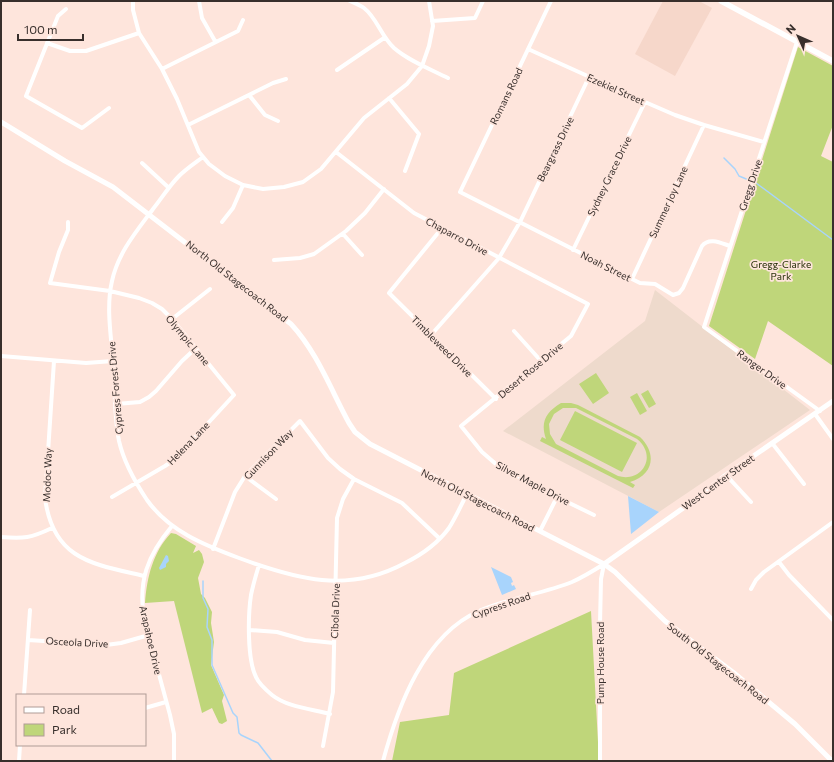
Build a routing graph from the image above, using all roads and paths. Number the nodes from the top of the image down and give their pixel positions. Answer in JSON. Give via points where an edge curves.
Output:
{"nodes":[{"id":1,"x":133,"y":1,"type":"edge"},
{"id":2,"x":199,"y":1,"type":"edge"},
{"id":3,"x":350,"y":1,"type":"edge"},
{"id":4,"x":429,"y":1,"type":"edge"},
{"id":5,"x":483,"y":1,"type":"edge"},
{"id":6,"x":551,"y":1,"type":"edge"},
{"id":7,"x":721,"y":1,"type":"edge"},
{"id":8,"x":733,"y":4,"type":"edge"},
{"id":9,"x":66,"y":9,"type":"dead end"},
{"id":10,"x":243,"y":20,"type":"dead end"},
{"id":11,"x":432,"y":20,"type":"junction"},
{"id":12,"x":139,"y":33,"type":"junction"},
{"id":13,"x":384,"y":38,"type":"junction"},
{"id":14,"x":215,"y":41,"type":"junction"},
{"id":15,"x":797,"y":42,"type":"junction"},
{"id":16,"x":47,"y":43,"type":"junction"},
{"id":17,"x":528,"y":49,"type":"junction"},
{"id":18,"x":833,"y":61,"type":"edge"},
{"id":19,"x":422,"y":66,"type":"junction"},
{"id":20,"x":162,"y":69,"type":"junction"},
{"id":21,"x":337,"y":70,"type":"dead end"},
{"id":22,"x":589,"y":77,"type":"junction"},
{"id":23,"x":448,"y":78,"type":"dead end"},
{"id":24,"x":286,"y":79,"type":"dead end"},
{"id":25,"x":249,"y":95,"type":"junction"},
{"id":26,"x":389,"y":98,"type":"junction"},
{"id":27,"x":646,"y":102,"type":"junction"},
{"id":28,"x":109,"y":108,"type":"dead end"},
{"id":29,"x":278,"y":121,"type":"dead end"},
{"id":30,"x":1,"y":122,"type":"edge"},
{"id":31,"x":188,"y":125,"type":"junction"},
{"id":32,"x":704,"y":125,"type":"junction"},
{"id":33,"x":764,"y":142,"type":"junction"},
{"id":34,"x":336,"y":152,"type":"junction"},
{"id":35,"x":203,"y":157,"type":"junction"},
{"id":36,"x":142,"y":163,"type":"dead end"},
{"id":37,"x":405,"y":171,"type":"dead end"},
{"id":38,"x":243,"y":185,"type":"junction"},
{"id":39,"x":170,"y":188,"type":"junction"},
{"id":40,"x":384,"y":189,"type":"junction"},
{"id":41,"x":460,"y":192,"type":"joint"},
{"id":42,"x":150,"y":214,"type":"junction"},
{"id":43,"x":68,"y":222,"type":"dead end"},
{"id":44,"x":222,"y":222,"type":"dead end"},
{"id":45,"x":520,"y":222,"type":"junction"},
{"id":46,"x":442,"y":228,"type":"junction"},
{"id":47,"x":343,"y":234,"type":"junction"},
{"id":48,"x":730,"y":246,"type":"junction"},
{"id":49,"x":574,"y":250,"type":"junction"},
{"id":50,"x":362,"y":255,"type":"dead end"},
{"id":51,"x":499,"y":258,"type":"junction"},
{"id":52,"x":274,"y":260,"type":"dead end"},
{"id":53,"x":632,"y":279,"type":"junction"},
{"id":54,"x":210,"y":289,"type":"dead end"},
{"id":55,"x":110,"y":291,"type":"junction"},
{"id":56,"x":588,"y":304,"type":"joint"},
{"id":57,"x":172,"y":319,"type":"junction"},
{"id":58,"x":704,"y":327,"type":"joint"},
{"id":59,"x":514,"y":331,"type":"dead end"},
{"id":60,"x":431,"y":335,"type":"junction"},
{"id":61,"x":196,"y":348,"type":"junction"},
{"id":62,"x":1,"y":356,"type":"edge"},
{"id":63,"x":54,"y":361,"type":"junction"},
{"id":64,"x":112,"y":361,"type":"junction"},
{"id":65,"x":541,"y":361,"type":"junction"},
{"id":66,"x":234,"y":395,"type":"joint"},
{"id":67,"x":496,"y":398,"type":"junction"},
{"id":68,"x":833,"y":401,"type":"edge"},
{"id":69,"x":116,"y":404,"type":"junction"},
{"id":70,"x":817,"y":412,"type":"junction"},
{"id":71,"x":461,"y":426,"type":"joint"},
{"id":72,"x":833,"y":439,"type":"edge"},
{"id":73,"x":772,"y":443,"type":"junction"},
{"id":74,"x":726,"y":475,"type":"junction"},
{"id":75,"x":246,"y":476,"type":"junction"},
{"id":76,"x":354,"y":479,"type":"junction"},
{"id":77,"x":137,"y":483,"type":"junction"},
{"id":78,"x":804,"y":484,"type":"dead end"},
{"id":79,"x":467,"y":494,"type":"junction"},
{"id":80,"x":112,"y":497,"type":"dead end"},
{"id":81,"x":557,"y":497,"type":"junction"},
{"id":82,"x":276,"y":499,"type":"dead end"},
{"id":83,"x":751,"y":502,"type":"dead end"},
{"id":84,"x":594,"y":515,"type":"dead end"},
{"id":85,"x":833,"y":522,"type":"edge"},
{"id":86,"x":172,"y":526,"type":"junction"},
{"id":87,"x":52,"y":528,"type":"junction"},
{"id":88,"x":540,"y":531,"type":"junction"},
{"id":89,"x":1,"y":537,"type":"edge"},
{"id":90,"x":439,"y":538,"type":"junction"},
{"id":91,"x":213,"y":549,"type":"junction"},
{"id":92,"x":779,"y":562,"type":"junction"},
{"id":93,"x":604,"y":564,"type":"junction"},
{"id":94,"x":259,"y":566,"type":"junction"},
{"id":95,"x":144,"y":576,"type":"junction"},
{"id":96,"x":336,"y":581,"type":"junction"},
{"id":97,"x":751,"y":589,"type":"dead end"},
{"id":98,"x":30,"y":610,"type":"dead end"},
{"id":99,"x":833,"y":620,"type":"edge"},
{"id":100,"x":250,"y":630,"type":"junction"},
{"id":101,"x":149,"y":635,"type":"junction"},
{"id":102,"x":28,"y":640,"type":"junction"},
{"id":103,"x":334,"y":643,"type":"junction"},
{"id":104,"x":24,"y":694,"type":"edge"},
{"id":105,"x":166,"y":702,"type":"junction"},
{"id":106,"x":146,"y":708,"type":"edge"},
{"id":107,"x":330,"y":714,"type":"junction"},
{"id":108,"x":20,"y":746,"type":"edge"},
{"id":109,"x":323,"y":746,"type":"dead end"},
{"id":110,"x":19,"y":761,"type":"edge"},
{"id":111,"x":174,"y":761,"type":"edge"},
{"id":112,"x":383,"y":761,"type":"edge"},
{"id":113,"x":600,"y":761,"type":"edge"},
{"id":114,"x":832,"y":761,"type":"edge"}],
"edges":[{"from":1,"to":12,"type":"street"},
{"from":2,"to":14,"type":"street","via":[[202,18]]},
{"from":3,"to":13,"type":"street","via":[[368,12]]},
{"from":4,"to":11,"type":"street"},
{"from":5,"to":11,"type":"street","via":[[475,18]]},
{"from":6,"to":17,"type":"street","name":"Romans Road"},
{"from":7,"to":8,"type":"main road"},
{"from":8,"to":15,"type":"main road"},
{"from":9,"to":16,"type":"street","via":[[58,16]]},
{"from":10,"to":14,"type":"street","via":[[238,31]]},
{"from":11,"to":19,"type":"street","via":[[429,46]]},
{"from":12,"to":16,"type":"street","via":[[86,51],[70,51]]},
{"from":12,"to":20,"type":"street"},
{"from":13,"to":19,"type":"street"},
{"from":13,"to":21,"type":"street"},
{"from":14,"to":20,"type":"street"},
{"from":15,"to":18,"type":"main road"},
{"from":15,"to":33,"type":"street","name":"Gregg Drive"},
{"from":16,"to":28,"type":"street","via":[[26,96],[82,128]]},
{"from":17,"to":22,"type":"street","name":"Ezekiel Street"},
{"from":17,"to":41,"type":"street","name":"Romans Road"},
{"from":19,"to":23,"type":"street"},
{"from":19,"to":26,"type":"street","via":[[407,84]]},
{"from":20,"to":31,"type":"street"},
{"from":22,"to":27,"type":"street","name":"Ezekiel Street"},
{"from":22,"to":45,"type":"street","name":"Beargrass Drive"},
{"from":24,"to":25,"type":"street"},
{"from":25,"to":29,"type":"street","via":[[265,115]]},
{"from":25,"to":31,"type":"street"},
{"from":26,"to":34,"type":"street","via":[[364,118]]},
{"from":26,"to":37,"type":"street","via":[[418,134]]},
{"from":27,"to":32,"type":"street","name":"Ezekiel Street"},
{"from":27,"to":49,"type":"street","name":"Sydney Grace Drive"},
{"from":30,"to":42,"type":"street","name":"North Old Stagecoach Road","via":[[113,187]]},
{"from":31,"to":35,"type":"street"},
{"from":32,"to":33,"type":"street","name":"Ezekiel Street"},
{"from":32,"to":53,"type":"street","name":"Summer Joy Lane"},
{"from":33,"to":48,"type":"street","name":"Gregg Drive"},
{"from":34,"to":38,"type":"street","via":[[321,169],[303,182],[263,189]]},
{"from":34,"to":40,"type":"street","name":"Chaparro Drive"},
{"from":35,"to":38,"type":"street","via":[[225,176]]},
{"from":35,"to":39,"type":"street","name":"Cypress Forest Drive"},
{"from":36,"to":39,"type":"street"},
{"from":38,"to":44,"type":"street","via":[[233,208]]},
{"from":39,"to":42,"type":"street","name":"Cypress Forest Drive"},
{"from":40,"to":46,"type":"street","name":"Chaparro Drive","via":[[414,213]]},
{"from":40,"to":47,"type":"street"},
{"from":41,"to":45,"type":"street","name":"Noah Street"},
{"from":42,"to":55,"type":"street","name":"Cypress Forest Drive","via":[[125,247],[116,264]]},
{"from":42,"to":79,"type":"street","name":"North Old Stagecoach Road","via":[[291,324],[311,350],[349,423],[362,438],[376,448]]},
{"from":43,"to":55,"type":"street","name":"Olympic Lane","via":[[68,230],[50,283]]},
{"from":45,"to":49,"type":"street","name":"Noah Street"},
{"from":45,"to":51,"type":"street","name":"Beargrass Drive"},
{"from":46,"to":51,"type":"street","name":"Chaparro Drive"},
{"from":46,"to":60,"type":"street","name":"Timbleweed Drive","via":[[389,293]]},
{"from":47,"to":50,"type":"street"},
{"from":47,"to":52,"type":"street","via":[[314,254]]},
{"from":48,"to":53,"type":"street","name":"Noah Street","via":[[711,240],[705,242],[683,288],[675,295],[655,284]]},
{"from":48,"to":58,"type":"street","name":"Gregg Drive"},
{"from":49,"to":53,"type":"street","name":"Noah Street"},
{"from":51,"to":56,"type":"street","name":"Chaparro Drive"},
{"from":51,"to":60,"type":"street"},
{"from":54,"to":57,"type":"street"},
{"from":55,"to":57,"type":"street","name":"Olympic Lane","via":[[152,303]]},
{"from":55,"to":64,"type":"street","name":"Cypress Forest Drive"},
{"from":56,"to":65,"type":"street","name":"Desert Rose Drive","via":[[572,336]]},
{"from":57,"to":61,"type":"street","name":"Olympic Lane"},
{"from":58,"to":70,"type":"street","name":"Ranger Drive"},
{"from":59,"to":65,"type":"street"},
{"from":60,"to":67,"type":"street","name":"Timbleweed Drive"},
{"from":61,"to":66,"type":"street","name":"Olympic Lane"},
{"from":61,"to":69,"type":"street","via":[[149,397],[140,402]]},
{"from":62,"to":63,"type":"street"},
{"from":63,"to":64,"type":"street"},
{"from":63,"to":87,"type":"street","name":"Modoc Way","via":[[45,498]]},
{"from":64,"to":69,"type":"street","name":"Cypress Forest Drive"},
{"from":65,"to":67,"type":"street","name":"Desert Rose Drive"},
{"from":66,"to":77,"type":"street","name":"Helena Lane","via":[[174,460]]},
{"from":67,"to":71,"type":"street","name":"Desert Rose Drive"},
{"from":68,"to":70,"type":"street","name":"West Center Street"},
{"from":69,"to":77,"type":"street","name":"Cypress Forest Drive","via":[[120,442],[130,473]]},
{"from":70,"to":72,"type":"street","name":"Ranger Drive"},
{"from":70,"to":73,"type":"street","name":"West Center Street"},
{"from":71,"to":81,"type":"street","name":"Silver Maple Drive","via":[[482,452],[497,465]]},
{"from":73,"to":74,"type":"street","name":"West Center Street"},
{"from":73,"to":78,"type":"street"},
{"from":74,"to":83,"type":"street"},
{"from":74,"to":93,"type":"street","name":"West Center Street"},
{"from":75,"to":76,"type":"street","name":"Gunnison Way","via":[[300,421],[328,458]]},
{"from":75,"to":82,"type":"street"},
{"from":75,"to":91,"type":"street","name":"Gunnison Way","via":[[235,492]]},
{"from":76,"to":90,"type":"street","name":"Gunnison Way","via":[[402,503]]},
{"from":76,"to":96,"type":"street","name":"Cibola Drive","via":[[343,499],[337,518]]},
{"from":77,"to":80,"type":"street","name":"Helena Lane"},
{"from":77,"to":86,"type":"street","name":"Cypress Forest Drive","via":[[148,501]]},
{"from":79,"to":88,"type":"street","name":"North Old Stagecoach Road"},
{"from":79,"to":90,"type":"street","name":"Cypress Forest Drive","via":[[456,517]]},
{"from":81,"to":84,"type":"street","name":"Silver Maple Drive"},
{"from":81,"to":88,"type":"street"},
{"from":85,"to":92,"type":"street"},
{"from":86,"to":91,"type":"street","name":"Cypress Forest Drive"},
{"from":86,"to":95,"type":"street","name":"Arapahoe Drive","via":[[154,551]]},
{"from":87,"to":89,"type":"street","via":[[34,536]]},
{"from":87,"to":95,"type":"street","name":"Modoc Way","via":[[71,551],[81,558]]},
{"from":88,"to":93,"type":"street","name":"North Old Stagecoach Road"},
{"from":90,"to":96,"type":"street","name":"Cypress Forest Drive","via":[[423,552],[389,572],[362,579]]},
{"from":91,"to":94,"type":"street","name":"Cypress Forest Drive"},
{"from":92,"to":97,"type":"street","via":[[760,576]]},
{"from":92,"to":99,"type":"street"},
{"from":93,"to":112,"type":"street","name":"Cypress Road","via":[[572,582],[480,610],[447,632],[430,650],[420,666],[392,731]]},
{"from":93,"to":113,"type":"street","name":"Pump House Road","via":[[600,624]]},
{"from":93,"to":114,"type":"street","name":"South Old Stagecoach Road","via":[[665,621],[734,673],[795,724]]},
{"from":94,"to":96,"type":"street","name":"Cypress Forest Drive","via":[[298,577]]},
{"from":94,"to":100,"type":"street","via":[[251,596]]},
{"from":95,"to":101,"type":"street","name":"Arapahoe Drive","via":[[142,604]]},
{"from":96,"to":103,"type":"street","name":"Cibola Drive"},
{"from":98,"to":102,"type":"street"},
{"from":100,"to":103,"type":"street","via":[[277,632],[305,640]]},
{"from":100,"to":107,"type":"street","via":[[252,662],[256,677],[263,687],[282,701]]},
{"from":101,"to":102,"type":"street","name":"Osceola Drive","via":[[106,645]]},
{"from":101,"to":105,"type":"street","name":"Arapahoe Drive"},
{"from":102,"to":104,"type":"street"},
{"from":103,"to":107,"type":"street","name":"Cibola Drive"},
{"from":105,"to":106,"type":"street"},
{"from":105,"to":111,"type":"street","name":"Arapahoe Drive","via":[[174,734]]},
{"from":107,"to":109,"type":"street","name":"Cibola Drive"},
{"from":108,"to":110,"type":"street"}]}
